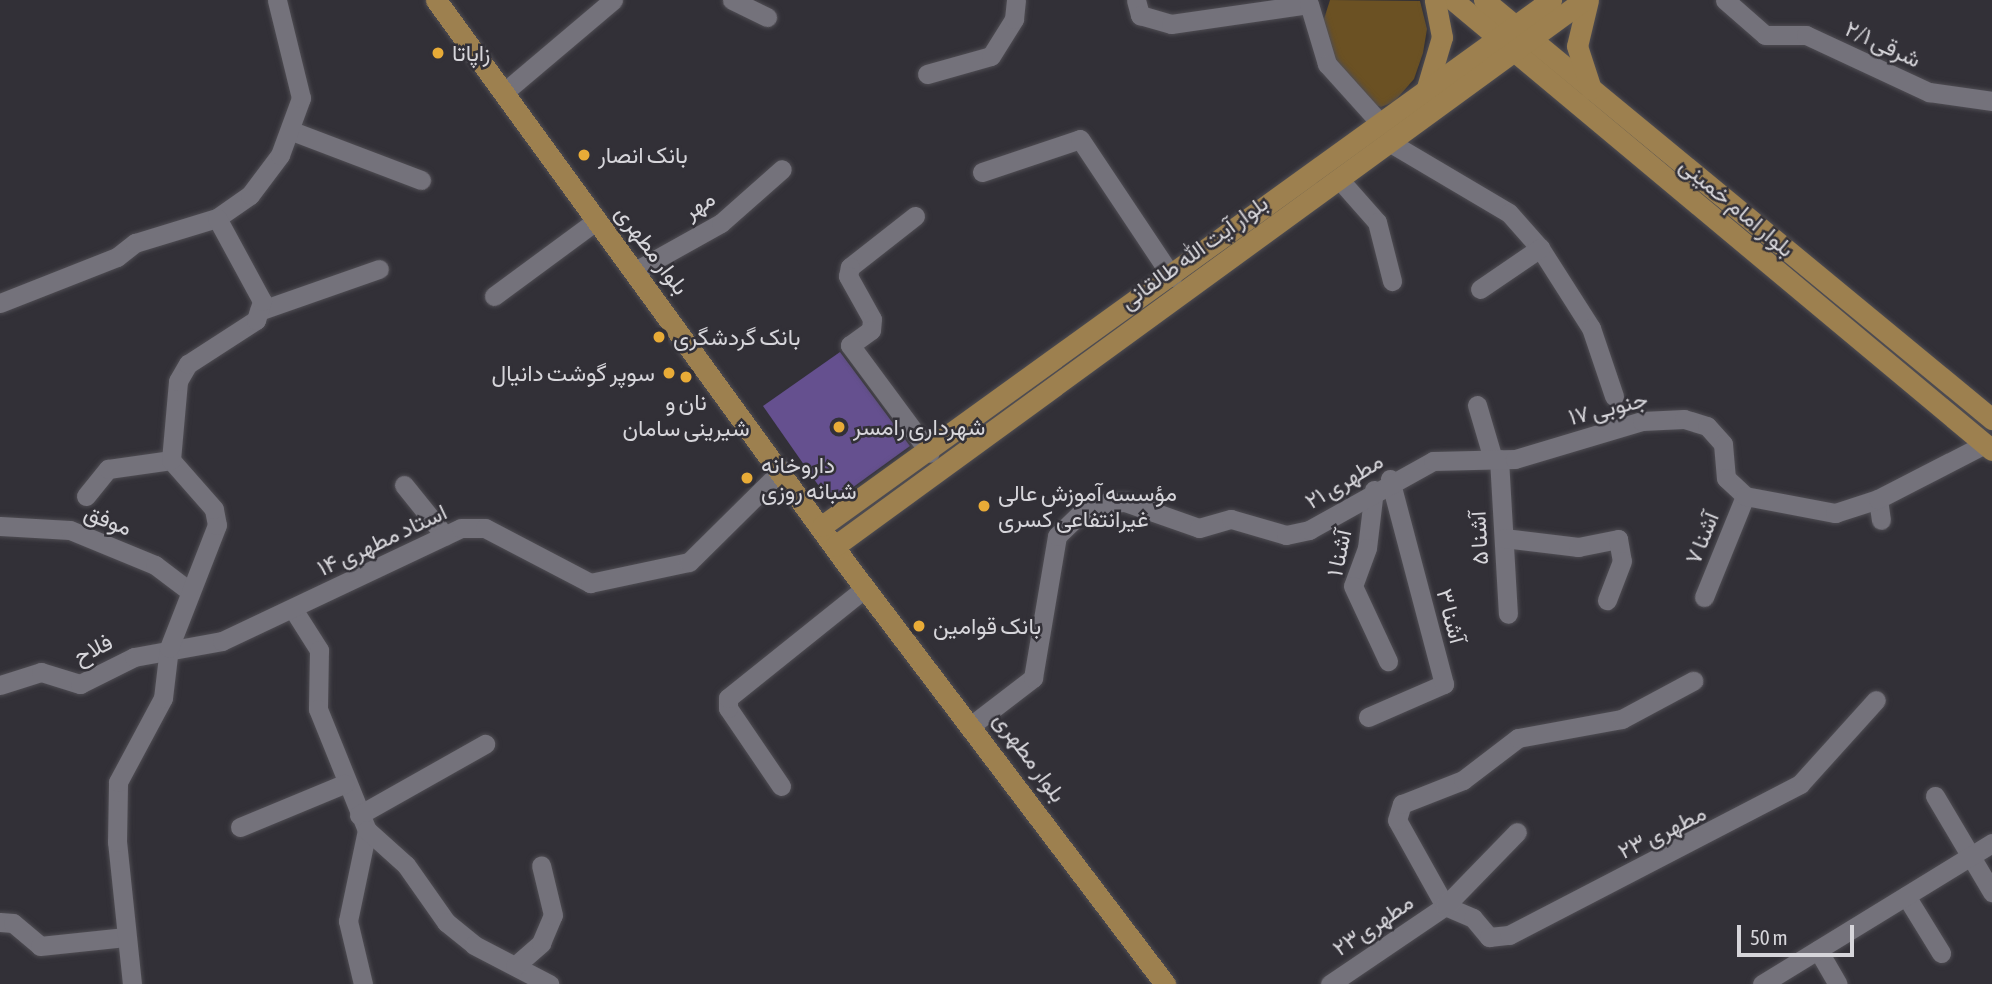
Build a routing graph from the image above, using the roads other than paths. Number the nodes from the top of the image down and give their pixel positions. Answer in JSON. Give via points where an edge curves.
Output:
{"nodes":[{"id":1,"x":278,"y":0,"type":"edge"},
{"id":2,"x":436,"y":0,"type":"edge"},
{"id":3,"x":613,"y":0,"type":"edge"},
{"id":4,"x":732,"y":0,"type":"edge"},
{"id":5,"x":1016,"y":0,"type":"edge"},
{"id":6,"x":1136,"y":0,"type":"edge"},
{"id":7,"x":1435,"y":0,"type":"edge"},
{"id":8,"x":1452,"y":0,"type":"edge"},
{"id":9,"x":1484,"y":0,"type":"edge"},
{"id":10,"x":1551,"y":0,"type":"edge"},
{"id":11,"x":1586,"y":0,"type":"edge"},
{"id":12,"x":1725,"y":0,"type":"edge"},
{"id":13,"x":767,"y":17,"type":"dead end"},
{"id":14,"x":1514,"y":40,"type":"junction"},
{"id":15,"x":927,"y":74,"type":"dead end"},
{"id":16,"x":1426,"y":91,"type":"junction"},
{"id":17,"x":503,"y":93,"type":"junction"},
{"id":18,"x":1594,"y":94,"type":"junction"},
{"id":19,"x":1992,"y":101,"type":"edge"},
{"id":20,"x":292,"y":131,"type":"junction"},
{"id":21,"x":1385,"y":133,"type":"junction"},
{"id":22,"x":782,"y":169,"type":"dead end"},
{"id":23,"x":982,"y":172,"type":"dead end"},
{"id":24,"x":1339,"y":179,"type":"junction"},
{"id":25,"x":421,"y":180,"type":"dead end"},
{"id":26,"x":1725,"y":201,"type":"junction"},
{"id":27,"x":1282,"y":209,"type":"junction"},
{"id":28,"x":915,"y":216,"type":"dead end"},
{"id":29,"x":217,"y":218,"type":"junction"},
{"id":30,"x":1709,"y":218,"type":"junction"},
{"id":31,"x":597,"y":220,"type":"junction"},
{"id":32,"x":1540,"y":248,"type":"junction"},
{"id":33,"x":379,"y":270,"type":"dead end"},
{"id":34,"x":635,"y":271,"type":"junction"},
{"id":35,"x":1172,"y":276,"type":"junction"},
{"id":36,"x":1392,"y":281,"type":"dead end"},
{"id":37,"x":1480,"y":289,"type":"dead end"},
{"id":38,"x":494,"y":296,"type":"dead end"},
{"id":39,"x":0,"y":303,"type":"edge"},
{"id":40,"x":259,"y":311,"type":"junction"},
{"id":41,"x":1614,"y":396,"type":"dead end"},
{"id":42,"x":1477,"y":405,"type":"dead end"},
{"id":43,"x":1992,"y":419,"type":"edge"},
{"id":44,"x":1988,"y":447,"type":"edge"},
{"id":45,"x":930,"y":453,"type":"junction"},
{"id":46,"x":1502,"y":459,"type":"junction"},
{"id":47,"x":171,"y":460,"type":"junction"},
{"id":48,"x":782,"y":470,"type":"junction"},
{"id":49,"x":404,"y":485,"type":"dead end"},
{"id":50,"x":1382,"y":485,"type":"junction"},
{"id":51,"x":86,"y":496,"type":"dead end"},
{"id":52,"x":1745,"y":496,"type":"junction"},
{"id":53,"x":1878,"y":499,"type":"junction"},
{"id":54,"x":1881,"y":520,"type":"dead end"},
{"id":55,"x":0,"y":526,"type":"edge"},
{"id":56,"x":822,"y":526,"type":"junction"},
{"id":57,"x":445,"y":536,"type":"junction"},
{"id":58,"x":1504,"y":538,"type":"junction"},
{"id":59,"x":835,"y":546,"type":"junction"},
{"id":60,"x":848,"y":566,"type":"junction"},
{"id":61,"x":188,"y":590,"type":"junction"},
{"id":62,"x":859,"y":593,"type":"junction"},
{"id":63,"x":1704,"y":597,"type":"dead end"},
{"id":64,"x":1607,"y":600,"type":"dead end"},
{"id":65,"x":293,"y":609,"type":"junction"},
{"id":66,"x":1508,"y":614,"type":"dead end"},
{"id":67,"x":898,"y":634,"type":"junction"},
{"id":68,"x":169,"y":648,"type":"junction"},
{"id":69,"x":1388,"y":661,"type":"dead end"},
{"id":70,"x":1693,"y":681,"type":"dead end"},
{"id":71,"x":0,"y":685,"type":"edge"},
{"id":72,"x":1876,"y":700,"type":"dead end"},
{"id":73,"x":1368,"y":717,"type":"dead end"},
{"id":74,"x":973,"y":724,"type":"junction"},
{"id":75,"x":485,"y":744,"type":"dead end"},
{"id":76,"x":344,"y":784,"type":"junction"},
{"id":77,"x":781,"y":786,"type":"dead end"},
{"id":78,"x":1935,"y":796,"type":"dead end"},
{"id":79,"x":363,"y":822,"type":"junction"},
{"id":80,"x":240,"y":827,"type":"dead end"},
{"id":81,"x":1517,"y":832,"type":"dead end"},
{"id":82,"x":1992,"y":843,"type":"edge"},
{"id":83,"x":1971,"y":857,"type":"junction"},
{"id":84,"x":541,"y":865,"type":"dead end"},
{"id":85,"x":1992,"y":892,"type":"edge"},
{"id":86,"x":1906,"y":896,"type":"junction"},
{"id":87,"x":1444,"y":906,"type":"junction"},
{"id":88,"x":0,"y":922,"type":"edge"},
{"id":89,"x":126,"y":937,"type":"junction"},
{"id":90,"x":1818,"y":950,"type":"junction"},
{"id":91,"x":1941,"y":953,"type":"dead end"},
{"id":92,"x":515,"y":966,"type":"junction"},
{"id":93,"x":132,"y":984,"type":"edge"},
{"id":94,"x":363,"y":984,"type":"edge"},
{"id":95,"x":549,"y":984,"type":"edge"},
{"id":96,"x":1149,"y":984,"type":"edge"},
{"id":97,"x":1165,"y":984,"type":"edge"},
{"id":98,"x":1330,"y":984,"type":"edge"},
{"id":99,"x":1762,"y":984,"type":"edge"},
{"id":100,"x":1838,"y":984,"type":"edge"}],
"edges":[{"from":1,"to":20,"type":"street","via":[[300,99]]},
{"from":2,"to":17,"type":"main road","name":"بلوار مطهری"},
{"from":3,"to":17,"type":"street"},
{"from":4,"to":13,"type":"street"},
{"from":5,"to":15,"type":"street","via":[[1014,19],[991,56]]},
{"from":6,"to":21,"type":"street","via":[[1140,15],[1171,24],[1309,4],[1327,64]]},
{"from":7,"to":16,"type":"main road","via":[[1442,37]]},
{"from":8,"to":14,"type":"main road","name":"بلوار امام خمینی"},
{"from":9,"to":14,"type":"main road","name":"بلوار امام خمینی"},
{"from":10,"to":14,"type":"main road","name":"بلوار آیت الله طالقانی"},
{"from":11,"to":14,"type":"main road","name":"بلوار آیت الله طالقانی"},
{"from":11,"to":18,"type":"main road","via":[[1577,46]]},
{"from":12,"to":19,"type":"street","name":"شرقی ۲/۱","via":[[1765,35],[1806,35],[1928,92]]},
{"from":14,"to":16,"type":"main road","name":"بلوار آیت الله طالقانی"},
{"from":14,"to":18,"type":"main road","name":"بلوار امام خمینی"},
{"from":14,"to":21,"type":"main road","name":"بلوار آیت الله طالقانی"},
{"from":14,"to":30,"type":"main road","name":"بلوار امام خمینی"},
{"from":16,"to":21,"type":"main road","name":"بلوار آیت الله طالقانی"},
{"from":17,"to":31,"type":"main road","name":"بلوار مطهری"},
{"from":18,"to":26,"type":"main road","name":"بلوار امام خمینی"},
{"from":20,"to":25,"type":"street"},
{"from":20,"to":29,"type":"street","via":[[250,195]]},
{"from":21,"to":24,"type":"main road","name":"بلوار آیت الله طالقانی"},
{"from":21,"to":27,"type":"main road","name":"بلوار آیت الله طالقانی"},
{"from":21,"to":32,"type":"street","via":[[1509,214]]},
{"from":22,"to":34,"type":"street","name":"مهر","via":[[721,223]]},
{"from":23,"to":35,"type":"street","via":[[1080,139]]},
{"from":24,"to":27,"type":"main road","name":"بلوار آیت الله طالقانی"},
{"from":24,"to":36,"type":"street","via":[[1377,222]]},
{"from":26,"to":30,"type":"main road"},
{"from":26,"to":43,"type":"main road","name":"بلوار امام خمینی"},
{"from":27,"to":35,"type":"main road","name":"بلوار آیت الله طالقانی"},
{"from":27,"to":59,"type":"main road","name":"بلوار آیت الله طالقانی"},
{"from":28,"to":45,"type":"street","via":[[850,267],[848,276],[872,319],[871,331],[850,345]]},
{"from":29,"to":39,"type":"street","via":[[135,243],[117,257]]},
{"from":29,"to":40,"type":"street","via":[[262,301]]},
{"from":30,"to":44,"type":"main road","name":"بلوار امام خمینی"},
{"from":31,"to":34,"type":"main road","name":"بلوار مطهری"},
{"from":31,"to":38,"type":"street"},
{"from":32,"to":37,"type":"street"},
{"from":32,"to":41,"type":"street","via":[[1591,328]]},
{"from":33,"to":40,"type":"street"},
{"from":34,"to":48,"type":"main road","name":"بلوار مطهری"},
{"from":35,"to":45,"type":"main road","name":"بلوار آیت الله طالقانی"},
{"from":40,"to":47,"type":"street","via":[[256,320],[188,364],[178,381]]},
{"from":42,"to":46,"type":"street","name":"آشنا ۵"},
{"from":44,"to":53,"type":"street"},
{"from":45,"to":56,"type":"main road","name":"بلوار آیت الله طالقانی"},
{"from":46,"to":50,"type":"street","name":"مطهری ۲۱","via":[[1433,461]]},
{"from":46,"to":52,"type":"street","name":"جنوبی ۱۷","via":[[1642,421],[1684,419],[1707,426],[1723,444],[1726,478]]},
{"from":46,"to":58,"type":"street","name":"آشنا ۵"},
{"from":47,"to":51,"type":"street","via":[[107,469]]},
{"from":47,"to":61,"type":"street","via":[[214,509],[217,525]]},
{"from":48,"to":56,"type":"main road","name":"بلوار مطهری"},
{"from":48,"to":57,"type":"street","name":"استاد مطهری ۱۴","via":[[689,562],[611,583],[590,583],[485,528]]},
{"from":49,"to":57,"type":"street"},
{"from":50,"to":69,"type":"street","name":"آشنا ۱","via":[[1353,586]]},
{"from":50,"to":73,"type":"street","name":"آشنا ۳","via":[[1444,684]]},
{"from":50,"to":74,"type":"street","name":"مطهری ۲۱","via":[[1309,530],[1286,535],[1231,519],[1199,528],[1125,502],[1079,515],[1057,536],[1033,678]]},
{"from":52,"to":53,"type":"street","via":[[1835,513]]},
{"from":52,"to":63,"type":"street","name":"آشنا ۷"},
{"from":53,"to":54,"type":"street"},
{"from":55,"to":61,"type":"street","name":"موفق","via":[[71,530],[155,565]]},
{"from":56,"to":59,"type":"main road","name":"بلوار مطهری"},
{"from":57,"to":65,"type":"street","name":"استاد مطهری ۱۴"},
{"from":58,"to":64,"type":"street","via":[[1578,547],[1618,540],[1622,561]]},
{"from":58,"to":66,"type":"street","name":"آشنا ۵"},
{"from":59,"to":60,"type":"main road","name":"بلوار مطهری"},
{"from":60,"to":62,"type":"main road","name":"بلوار مطهری"},
{"from":60,"to":67,"type":"main road","name":"بلوار مطهری"},
{"from":61,"to":68,"type":"street"},
{"from":62,"to":67,"type":"main road","name":"بلوار مطهری"},
{"from":62,"to":77,"type":"street","via":[[728,698],[728,708]]},
{"from":65,"to":68,"type":"street","name":"استاد مطهری ۱۴","via":[[222,641]]},
{"from":65,"to":76,"type":"street","via":[[319,650],[318,709]]},
{"from":67,"to":74,"type":"main road","name":"بلوار مطهری"},
{"from":67,"to":96,"type":"main road","name":"بلوار مطهری"},
{"from":68,"to":71,"type":"street","name":"فلاح","via":[[134,657],[80,684],[34,672]]},
{"from":68,"to":89,"type":"street","via":[[163,698],[118,782]]},
{"from":70,"to":87,"type":"street","via":[[1622,719],[1518,738],[1464,780],[1402,804],[1396,820]]},
{"from":72,"to":87,"type":"street","name":"مطهری ۲۳","via":[[1801,784],[1509,935],[1489,937],[1473,918]]},
{"from":74,"to":97,"type":"main road","name":"بلوار مطهری"},
{"from":75,"to":79,"type":"street"},
{"from":76,"to":79,"type":"street"},
{"from":76,"to":80,"type":"street"},
{"from":78,"to":83,"type":"street"},
{"from":79,"to":92,"type":"street","via":[[407,865],[446,922]]},
{"from":79,"to":94,"type":"street","via":[[348,922]]},
{"from":81,"to":87,"type":"street","name":"مطهری۲۳"},
{"from":82,"to":83,"type":"street"},
{"from":83,"to":85,"type":"street"},
{"from":83,"to":86,"type":"street"},
{"from":84,"to":92,"type":"street","via":[[553,915],[541,943]]},
{"from":86,"to":90,"type":"street"},
{"from":86,"to":91,"type":"street"},
{"from":87,"to":98,"type":"street","name":"مطهری۲۳"},
{"from":88,"to":89,"type":"street","via":[[13,923],[40,946]]},
{"from":89,"to":93,"type":"street"},
{"from":90,"to":99,"type":"street"},
{"from":90,"to":100,"type":"street"},
{"from":92,"to":95,"type":"street"}]}
